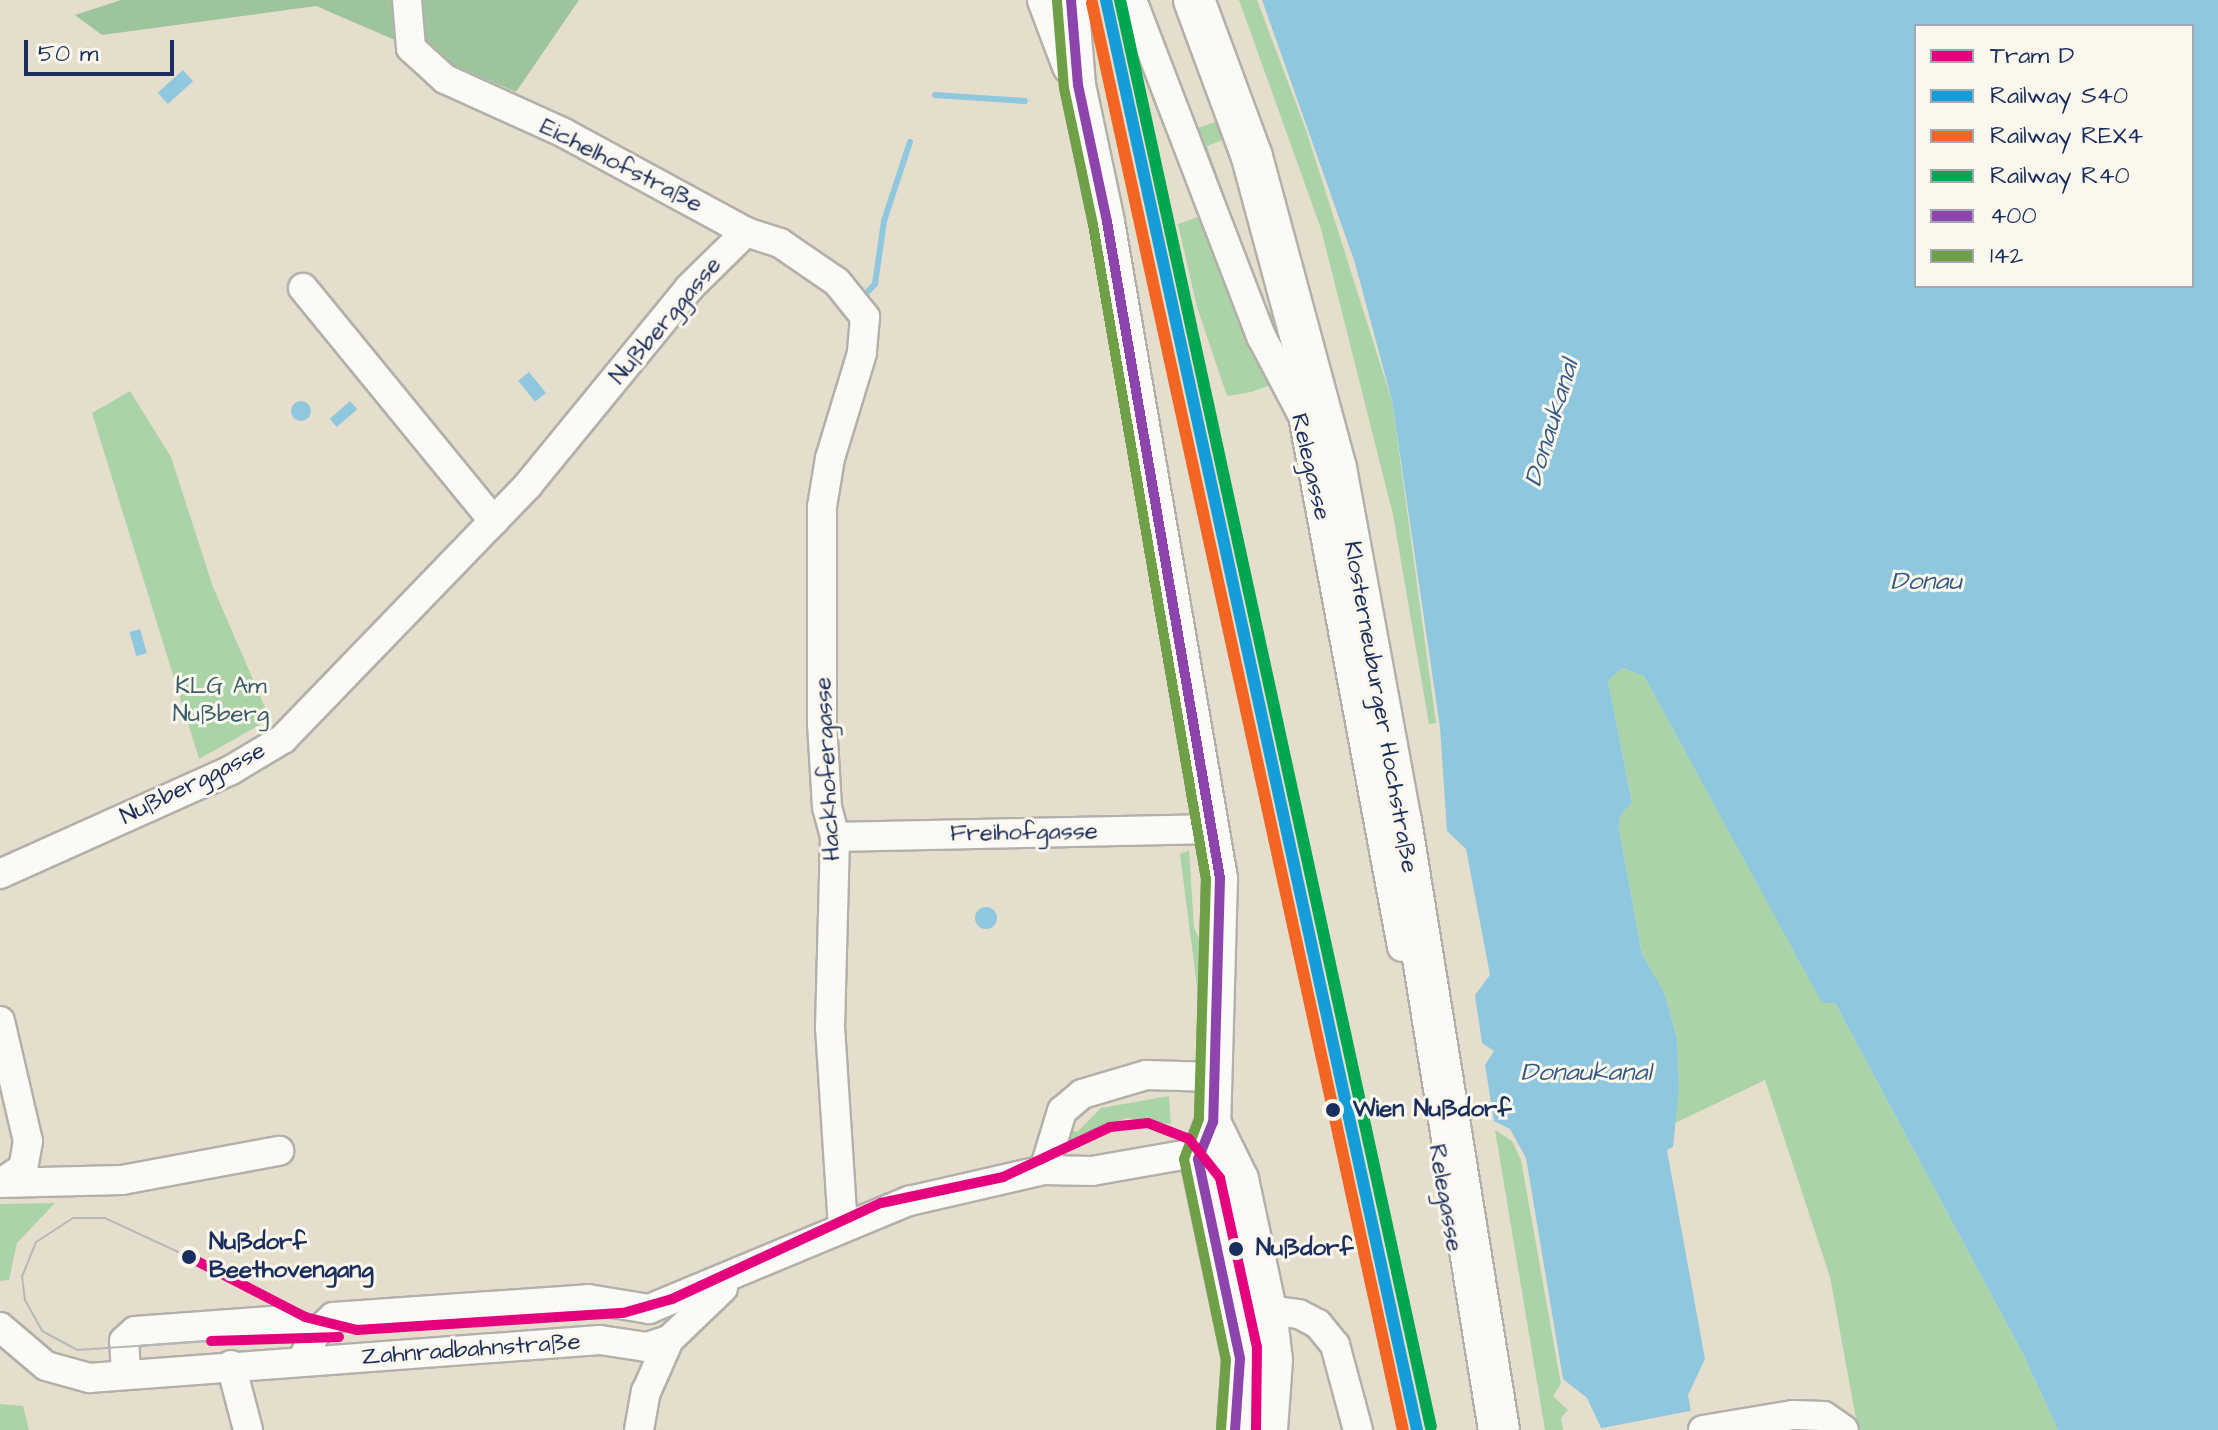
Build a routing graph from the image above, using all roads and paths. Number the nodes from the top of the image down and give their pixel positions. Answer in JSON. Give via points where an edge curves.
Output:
{"nodes":[{"id":1,"x":407,"y":0,"type":"edge"},
{"id":2,"x":1045,"y":0,"type":"edge"},
{"id":3,"x":1071,"y":0,"type":"edge"},
{"id":4,"x":1132,"y":0,"type":"edge"},
{"id":5,"x":1194,"y":0,"type":"edge"},
{"id":6,"x":1220,"y":0,"type":"edge"},
{"id":7,"x":1078,"y":85,"type":"junction"},
{"id":8,"x":746,"y":232,"type":"junction"},
{"id":9,"x":303,"y":288,"type":"dead end"},
{"id":10,"x":865,"y":317,"type":"joint"},
{"id":11,"x":494,"y":521,"type":"junction"},
{"id":12,"x":1213,"y":829,"type":"junction"},
{"id":13,"x":835,"y":837,"type":"junction"},
{"id":14,"x":0,"y":874,"type":"edge"},
{"id":15,"x":0,"y":1021,"type":"edge"},
{"id":16,"x":1215,"y":1077,"type":"junction"},
{"id":17,"x":1213,"y":1141,"type":"junction"},
{"id":18,"x":279,"y":1151,"type":"dead end"},
{"id":19,"x":1044,"y":1170,"type":"junction"},
{"id":20,"x":1,"y":1183,"type":"edge"},
{"id":21,"x":843,"y":1226,"type":"junction"},
{"id":22,"x":744,"y":1271,"type":"junction"},
{"id":23,"x":649,"y":1309,"type":"junction"},
{"id":24,"x":1269,"y":1310,"type":"junction"},
{"id":25,"x":1232,"y":1318,"type":"junction"},
{"id":26,"x":0,"y":1327,"type":"edge"},
{"id":27,"x":315,"y":1334,"type":"junction"},
{"id":28,"x":669,"y":1340,"type":"junction"},
{"id":29,"x":640,"y":1347,"type":"junction"},
{"id":30,"x":302,"y":1360,"type":"junction"},
{"id":31,"x":231,"y":1365,"type":"junction"},
{"id":32,"x":126,"y":1375,"type":"junction"},
{"id":33,"x":646,"y":1392,"type":"junction"},
{"id":34,"x":1711,"y":1428,"type":"edge"},
{"id":35,"x":248,"y":1430,"type":"edge"},
{"id":36,"x":639,"y":1430,"type":"edge"},
{"id":37,"x":1235,"y":1430,"type":"edge"},
{"id":38,"x":1270,"y":1430,"type":"edge"},
{"id":39,"x":1358,"y":1430,"type":"edge"},
{"id":40,"x":1493,"y":1430,"type":"edge"},
{"id":41,"x":1499,"y":1430,"type":"edge"},
{"id":42,"x":1525,"y":1430,"type":"edge"},
{"id":43,"x":1844,"y":1430,"type":"edge"}],
"edges":[{"from":1,"to":8,"type":"street","name":"Eichelhofstraße","via":[[411,48],[445,79],[564,133]]},
{"from":2,"to":7,"type":"main road"},
{"from":3,"to":7,"type":"main road"},
{"from":4,"to":40,"type":"street","name":"Relegasse","via":[[1262,338],[1303,416],[1472,1352]]},
{"from":5,"to":41,"type":"highway","name":"Klosterneuburger Hochstraße","via":[[1252,157],[1336,468],[1401,821]]},
{"from":6,"to":42,"type":"highway","name":"Klosterneuburger Hochstraße","via":[[1289,196],[1346,395],[1407,700]]},
{"from":7,"to":12,"type":"main road","via":[[1107,222]]},
{"from":8,"to":10,"type":"street","name":"Eichelhofstraße","via":[[770,237],[837,282]]},
{"from":8,"to":11,"type":"street","name":"Nußberggasse","via":[[689,288],[598,404]]},
{"from":9,"to":11,"type":"street"},
{"from":10,"to":13,"type":"street","name":"Hackhofergasse","via":[[862,353],[830,458],[822,507],[822,723],[827,807]]},
{"from":11,"to":14,"type":"street","name":"Nußberggasse","via":[[283,739],[231,770]]},
{"from":12,"to":13,"type":"street","name":"Freihofgasse"},
{"from":12,"to":16,"type":"main road","via":[[1221,969]]},
{"from":13,"to":21,"type":"street","name":"Hackhofergasse","via":[[830,1027]]},
{"from":15,"to":20,"type":"street","via":[[28,1141],[23,1168]]},
{"from":16,"to":17,"type":"main road"},
{"from":16,"to":19,"type":"street","via":[[1146,1075],[1082,1094],[1062,1111]]},
{"from":17,"to":19,"type":"street","via":[[1092,1171]]},
{"from":17,"to":24,"type":"main road","via":[[1241,1179]]},
{"from":17,"to":25,"type":"main road","via":[[1201,1188]]},
{"from":18,"to":20,"type":"street","via":[[122,1180]]},
{"from":19,"to":21,"type":"street","via":[[909,1201]]},
{"from":21,"to":22,"type":"street"},
{"from":22,"to":23,"type":"street"},
{"from":22,"to":28,"type":"street","via":[[709,1297]]},
{"from":23,"to":27,"type":"street","name":"Zahnradbahnstraße","via":[[588,1299],[353,1314],[333,1317]]},
{"from":23,"to":28,"type":"street"},
{"from":23,"to":29,"type":"street"},
{"from":24,"to":25,"type":"street"},
{"from":24,"to":38,"type":"main road","via":[[1275,1360]]},
{"from":24,"to":39,"type":"street","via":[[1299,1314],[1328,1334]]},
{"from":25,"to":37,"type":"main road","via":[[1240,1359]]},
{"from":26,"to":32,"type":"street","name":"Zahnradbahnstraße","via":[[59,1373],[89,1378]]},
{"from":27,"to":30,"type":"street"},
{"from":27,"to":32,"type":"street","via":[[285,1320],[135,1331],[124,1341]]},
{"from":28,"to":29,"type":"street"},
{"from":28,"to":33,"type":"street"},
{"from":29,"to":30,"type":"street","name":"Zahnradbahnstraße","via":[[600,1340]]},
{"from":29,"to":33,"type":"street"},
{"from":30,"to":31,"type":"street","name":"Zahnradbahnstraße"},
{"from":31,"to":32,"type":"street","name":"Zahnradbahnstraße"},
{"from":31,"to":35,"type":"street"},
{"from":33,"to":36,"type":"street"},
{"from":34,"to":43,"type":"street","via":[[1824,1416]]}]}
